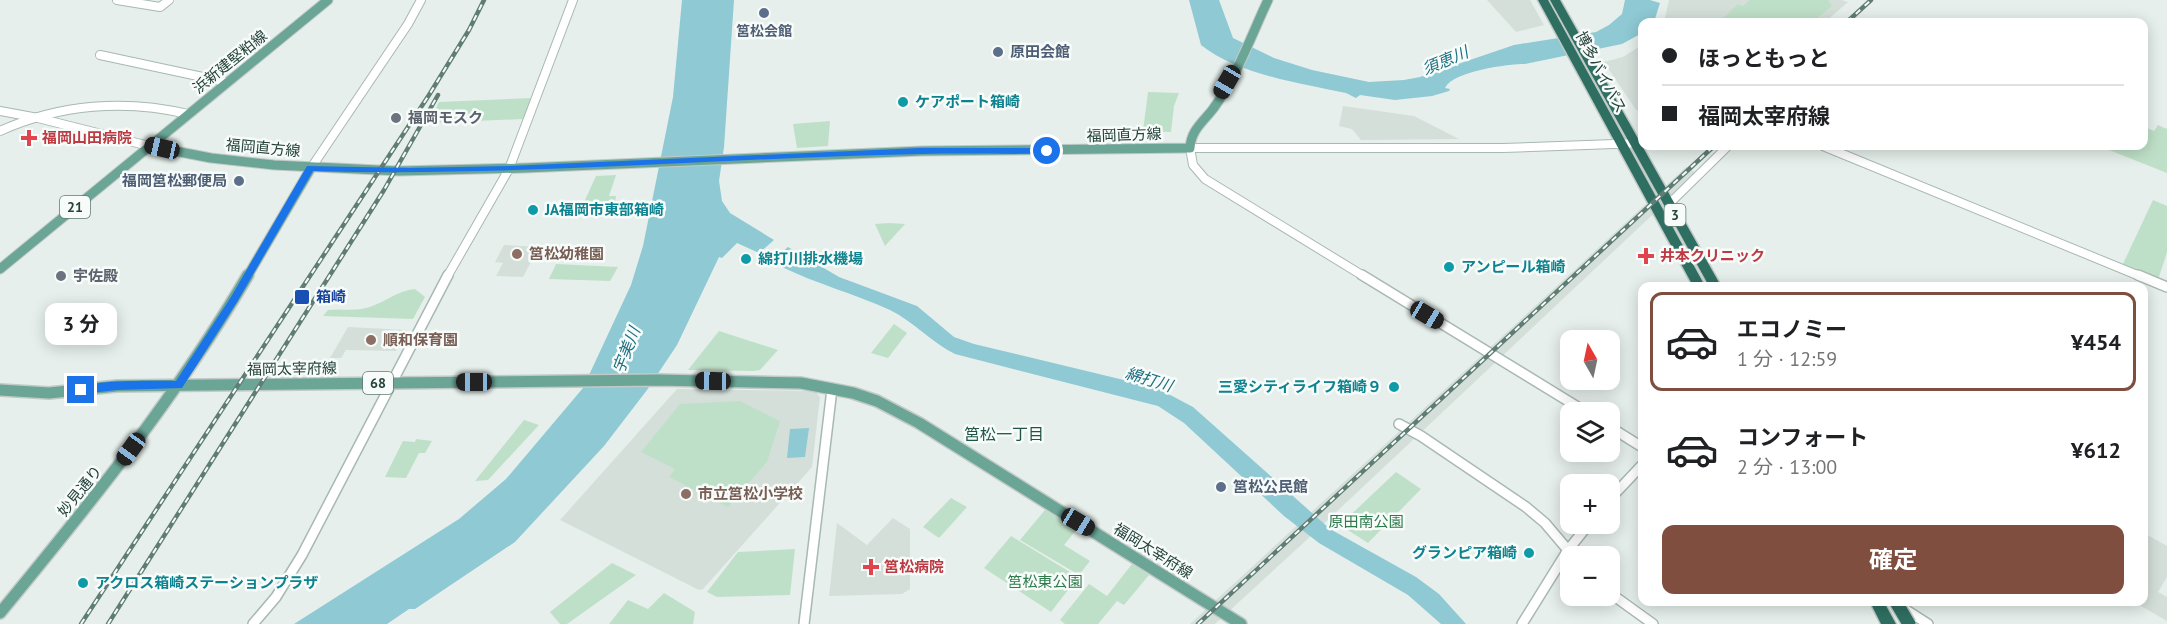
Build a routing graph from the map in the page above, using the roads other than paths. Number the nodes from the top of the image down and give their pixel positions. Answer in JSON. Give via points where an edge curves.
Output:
{"nodes":[{"id":1,"x":117,"y":0,"type":"edge"},
{"id":2,"x":169,"y":0,"type":"edge"},
{"id":3,"x":328,"y":0,"type":"edge"},
{"id":4,"x":421,"y":0,"type":"edge"},
{"id":5,"x":573,"y":0,"type":"edge"},
{"id":6,"x":1268,"y":0,"type":"edge"},
{"id":7,"x":1543,"y":0,"type":"edge"},
{"id":8,"x":1555,"y":0,"type":"edge"},
{"id":9,"x":100,"y":55,"type":"dead end"},
{"id":10,"x":226,"y":82,"type":"junction"},
{"id":11,"x":0,"y":111,"type":"edge"},
{"id":12,"x":188,"y":114,"type":"junction"},
{"id":13,"x":38,"y":118,"type":"junction"},
{"id":14,"x":0,"y":131,"type":"edge"},
{"id":15,"x":1638,"y":141,"type":"edge"},
{"id":16,"x":1638,"y":143,"type":"edge"},
{"id":17,"x":1622,"y":144,"type":"junction"},
{"id":18,"x":150,"y":146,"type":"junction"},
{"id":19,"x":1190,"y":148,"type":"junction"},
{"id":20,"x":1642,"y":150,"type":"edge"},
{"id":21,"x":1724,"y":150,"type":"edge"},
{"id":22,"x":1833,"y":150,"type":"edge"},
{"id":23,"x":310,"y":168,"type":"junction"},
{"id":24,"x":509,"y":169,"type":"junction"},
{"id":25,"x":1669,"y":204,"type":"junction"},
{"id":26,"x":0,"y":269,"type":"edge"},
{"id":27,"x":1697,"y":282,"type":"edge"},
{"id":28,"x":1713,"y":282,"type":"edge"},
{"id":29,"x":2167,"y":287,"type":"edge"},
{"id":30,"x":391,"y":382,"type":"junction"},
{"id":31,"x":178,"y":385,"type":"junction"},
{"id":32,"x":831,"y":389,"type":"junction"},
{"id":33,"x":0,"y":390,"type":"edge"},
{"id":34,"x":1570,"y":402,"type":"edge"},
{"id":35,"x":1399,"y":424,"type":"dead end"},
{"id":36,"x":1620,"y":433,"type":"edge"},
{"id":37,"x":1638,"y":444,"type":"edge"},
{"id":38,"x":1638,"y":469,"type":"edge"},
{"id":39,"x":1620,"y":489,"type":"edge"},
{"id":40,"x":1564,"y":546,"type":"edge"},
{"id":41,"x":1560,"y":568,"type":"edge"},
{"id":42,"x":1620,"y":599,"type":"edge"},
{"id":43,"x":1879,"y":606,"type":"edge"},
{"id":44,"x":1897,"y":606,"type":"edge"},
{"id":45,"x":1900,"y":606,"type":"edge"},
{"id":46,"x":0,"y":613,"type":"edge"},
{"id":47,"x":253,"y":624,"type":"edge"},
{"id":48,"x":804,"y":624,"type":"edge"},
{"id":49,"x":1240,"y":624,"type":"edge"},
{"id":50,"x":1522,"y":624,"type":"edge"},
{"id":51,"x":1653,"y":624,"type":"edge"},
{"id":52,"x":1889,"y":624,"type":"edge"},
{"id":53,"x":1909,"y":624,"type":"edge"},
{"id":54,"x":1928,"y":624,"type":"edge"}],
"edges":[{"from":1,"to":2,"type":"street","via":[[160,7]]},
{"from":3,"to":10,"type":"main road","name":"浜新建堅粕線"},
{"from":4,"to":23,"type":"street"},
{"from":5,"to":24,"type":"street"},
{"from":6,"to":19,"type":"main road","via":[[1214,107],[1190,137]]},
{"from":7,"to":17,"type":"highway","name":"博多バイパス","number":"3"},
{"from":8,"to":15,"type":"highway","name":"博多バイパス","number":"3"},
{"from":9,"to":10,"type":"street"},
{"from":10,"to":12,"type":"main road","name":"浜新建堅粕線"},
{"from":11,"to":13,"type":"street"},
{"from":12,"to":13,"type":"street","via":[[135,104],[78,109]]},
{"from":12,"to":18,"type":"main road","name":"浜新建堅粕線"},
{"from":13,"to":14,"type":"street"},
{"from":13,"to":18,"type":"street"},
{"from":16,"to":17,"type":"street"},
{"from":17,"to":19,"type":"street"},
{"from":17,"to":27,"type":"highway","name":"博多バイパス","number":"3"},
{"from":18,"to":23,"type":"main road","name":"福岡直方線","via":[[222,160]]},
{"from":18,"to":26,"type":"main road","number":"21"},
{"from":19,"to":24,"type":"main road","name":"福岡直方線","via":[[920,151]]},
{"from":19,"to":34,"type":"street","via":[[1190,161],[1205,179]]},
{"from":20,"to":25,"type":"highway","name":"博多バイパス","number":"3"},
{"from":21,"to":25,"type":"street"},
{"from":22,"to":29,"type":"street"},
{"from":23,"to":24,"type":"main road","name":"福岡直方線"},
{"from":23,"to":31,"type":"main road","name":"妙見通り","via":[[234,299]]},
{"from":24,"to":30,"type":"street"},
{"from":25,"to":28,"type":"highway","name":"博多バイパス","number":"3"},
{"from":30,"to":31,"type":"main road","name":"福岡太宰府線","number":"68"},
{"from":30,"to":32,"type":"main road","name":"福岡太宰府線","number":"68","via":[[657,380],[801,383]]},
{"from":30,"to":47,"type":"street","via":[[302,555],[276,597]]},
{"from":31,"to":33,"type":"main road","name":"福岡太宰府線","number":"68","via":[[50,393]]},
{"from":31,"to":46,"type":"main road","name":"妙見通り","via":[[120,466]]},
{"from":32,"to":48,"type":"street"},
{"from":32,"to":49,"type":"main road","name":"福岡太宰府線","number":"68","via":[[877,401],[919,423]]},
{"from":35,"to":40,"type":"street","via":[[1526,507]]},
{"from":36,"to":37,"type":"street"},
{"from":38,"to":39,"type":"street"},
{"from":41,"to":50,"type":"street"},
{"from":42,"to":51,"type":"street"},
{"from":43,"to":52,"type":"highway"},
{"from":44,"to":53,"type":"highway","bridge":true},
{"from":45,"to":54,"type":"street"}]}
